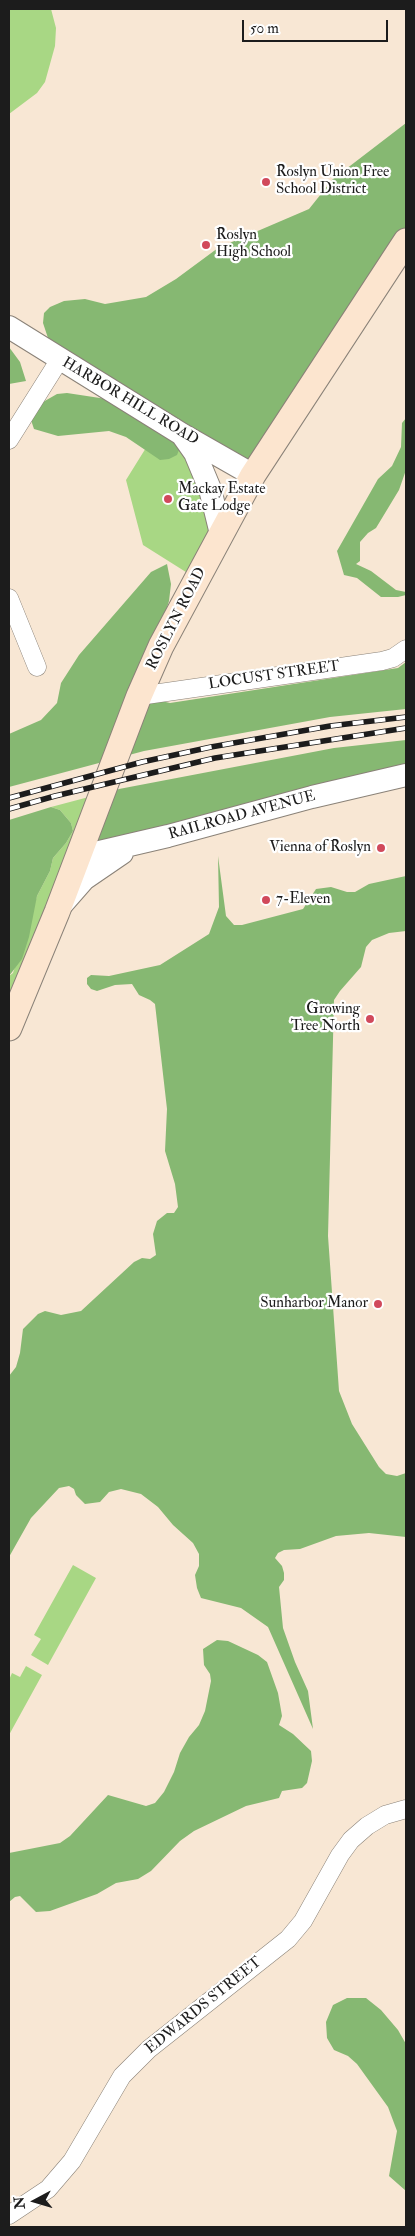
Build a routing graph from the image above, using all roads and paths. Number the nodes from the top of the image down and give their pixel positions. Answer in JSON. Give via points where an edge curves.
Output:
{"nodes":[{"id":1,"x":406,"y":241,"type":"edge"},
{"id":2,"x":9,"y":327,"type":"edge"},
{"id":3,"x":60,"y":359,"type":"junction"},
{"id":4,"x":183,"y":435,"type":"junction"},
{"id":5,"x":9,"y":440,"type":"edge"},
{"id":6,"x":253,"y":475,"type":"junction"},
{"id":7,"x":221,"y":534,"type":"junction"},
{"id":8,"x":9,"y":598,"type":"edge"},
{"id":9,"x":406,"y":650,"type":"edge"},
{"id":10,"x":38,"y":667,"type":"dead end"},
{"id":11,"x":140,"y":696,"type":"junction"},
{"id":12,"x":406,"y":776,"type":"edge"},
{"id":13,"x":135,"y":844,"type":"junction"},
{"id":14,"x":78,"y":857,"type":"junction"},
{"id":15,"x":57,"y":912,"type":"junction"},
{"id":16,"x":9,"y":1028,"type":"edge"},
{"id":17,"x":406,"y":1809,"type":"edge"},
{"id":18,"x":9,"y":2215,"type":"edge"},
{"id":19,"x":12,"y":2227,"type":"edge"}],
"edges":[{"from":1,"to":6,"type":"main road","name":"ROSLYN ROAD"},
{"from":2,"to":3,"type":"street","name":"HARBOR HILL ROAD"},
{"from":3,"to":4,"type":"street","name":"HARBOR HILL ROAD"},
{"from":3,"to":5,"type":"street"},
{"from":4,"to":6,"type":"street","name":"HARBOR HILL ROAD"},
{"from":4,"to":7,"type":"street","via":[[195,453],[210,489]]},
{"from":6,"to":7,"type":"main road","name":"ROSLYN ROAD"},
{"from":7,"to":11,"type":"main road","name":"ROSLYN ROAD","via":[[161,646]]},
{"from":8,"to":10,"type":"street"},
{"from":9,"to":11,"type":"street","name":"LOCUST STREET","via":[[382,661]]},
{"from":11,"to":14,"type":"main road","name":"ROSLYN ROAD"},
{"from":12,"to":13,"type":"street","name":"RAILROAD AVENUE","via":[[312,797]]},
{"from":13,"to":14,"type":"street","name":"RAILROAD AVENUE"},
{"from":13,"to":15,"type":"street","via":[[84,879]]},
{"from":14,"to":15,"type":"main road","name":"ROSLYN ROAD"},
{"from":15,"to":16,"type":"main road","name":"ROSLYN ROAD"},
{"from":17,"to":18,"type":"street","name":"EDWARDS STREET","via":[[385,1815],[351,1840],[303,1921],[288,1939],[149,2049],[122,2076],[72,2161],[48,2189]]},
{"from":18,"to":19,"type":"street","name":"EDWARDS STREET"}]}
